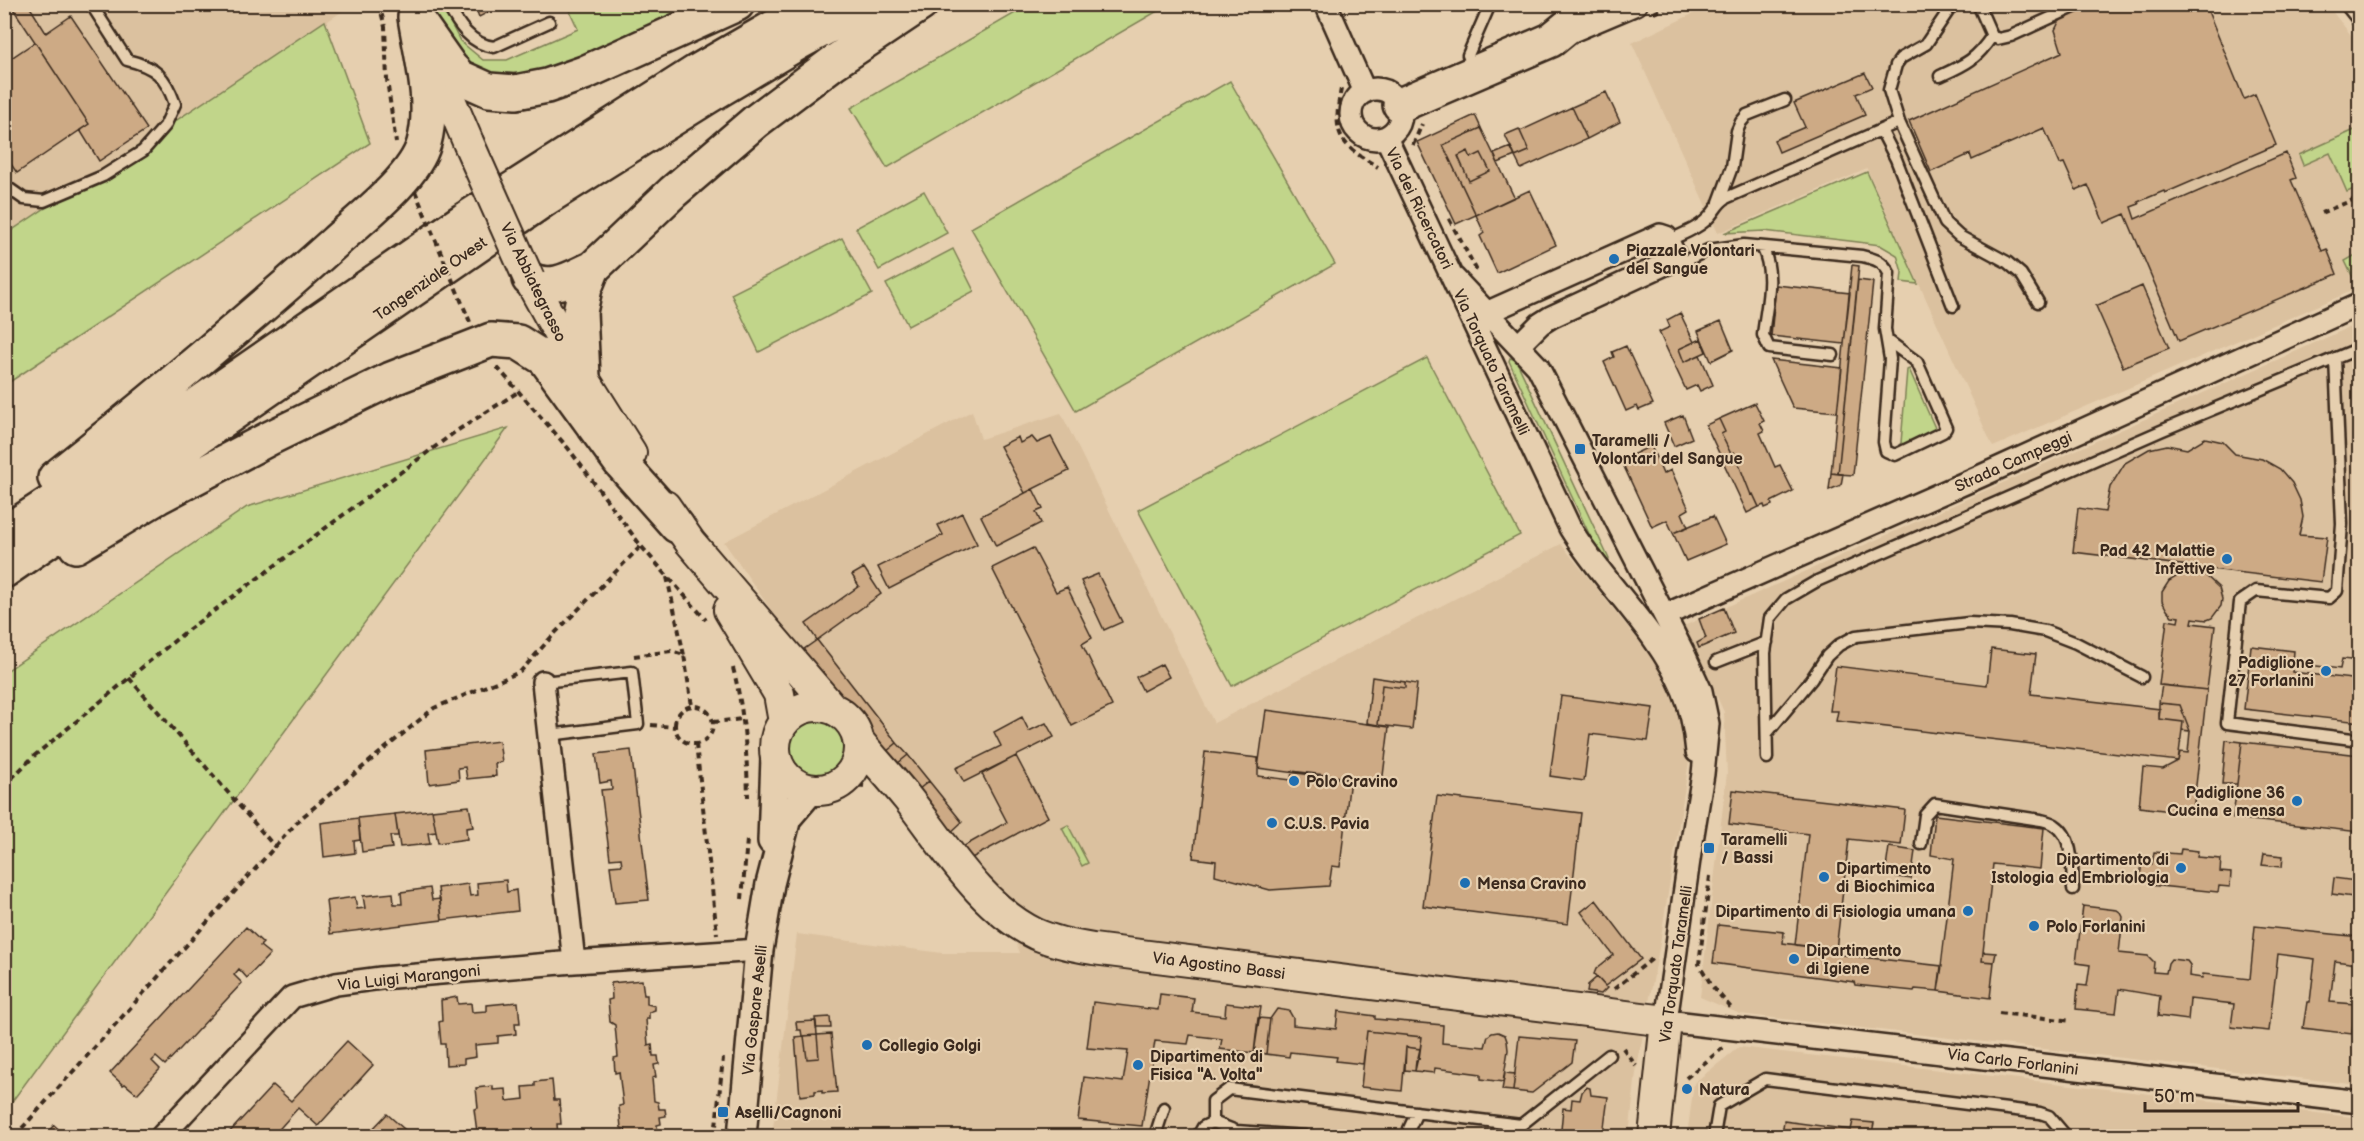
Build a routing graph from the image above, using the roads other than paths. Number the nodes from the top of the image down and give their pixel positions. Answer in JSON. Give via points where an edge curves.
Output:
{"nodes":[{"id":1,"x":91,"y":4,"type":"edge"},
{"id":2,"x":447,"y":4,"type":"edge"},
{"id":3,"x":737,"y":4,"type":"edge"},
{"id":4,"x":814,"y":4,"type":"edge"},
{"id":5,"x":869,"y":4,"type":"edge"},
{"id":6,"x":921,"y":4,"type":"edge"},
{"id":7,"x":1326,"y":4,"type":"edge"},
{"id":8,"x":1582,"y":4,"type":"edge"},
{"id":9,"x":1636,"y":4,"type":"edge"},
{"id":10,"x":1953,"y":4,"type":"edge"},
{"id":11,"x":1978,"y":4,"type":"edge"},
{"id":12,"x":2081,"y":4,"type":"edge"},
{"id":13,"x":2352,"y":4,"type":"edge"},
{"id":14,"x":1488,"y":9,"type":"dead end"},
{"id":15,"x":413,"y":11,"type":"edge"},
{"id":16,"x":2360,"y":14,"type":"edge"},
{"id":17,"x":549,"y":22,"type":"dead end"},
{"id":18,"x":1992,"y":36,"type":"junction"},
{"id":19,"x":1551,"y":40,"type":"junction"},
{"id":20,"x":1476,"y":72,"type":"junction"},
{"id":21,"x":1940,"y":76,"type":"dead end"},
{"id":22,"x":1365,"y":92,"type":"junction"},
{"id":23,"x":1785,"y":100,"type":"dead end"},
{"id":24,"x":1413,"y":112,"type":"junction"},
{"id":25,"x":1899,"y":122,"type":"junction"},
{"id":26,"x":1881,"y":130,"type":"junction"},
{"id":27,"x":1386,"y":137,"type":"junction"},
{"id":28,"x":4,"y":185,"type":"edge"},
{"id":29,"x":1719,"y":202,"type":"junction"},
{"id":30,"x":1762,"y":247,"type":"junction"},
{"id":31,"x":1671,"y":249,"type":"junction"},
{"id":32,"x":593,"y":268,"type":"junction"},
{"id":33,"x":1454,"y":278,"type":"joint"},
{"id":34,"x":529,"y":279,"type":"junction"},
{"id":35,"x":2038,"y":302,"type":"dead end"},
{"id":36,"x":2360,"y":304,"type":"edge"},
{"id":37,"x":1953,"y":306,"type":"dead end"},
{"id":38,"x":1480,"y":316,"type":"junction"},
{"id":39,"x":1887,"y":340,"type":"junction"},
{"id":40,"x":1519,"y":345,"type":"junction"},
{"id":41,"x":2360,"y":348,"type":"edge"},
{"id":42,"x":1833,"y":355,"type":"dead end"},
{"id":43,"x":2335,"y":358,"type":"junction"},
{"id":44,"x":582,"y":377,"type":"junction"},
{"id":45,"x":4,"y":518,"type":"edge"},
{"id":46,"x":4,"y":533,"type":"edge"},
{"id":47,"x":684,"y":534,"type":"junction"},
{"id":48,"x":1641,"y":568,"type":"junction"},
{"id":49,"x":4,"y":571,"type":"edge"},
{"id":50,"x":4,"y":588,"type":"edge"},
{"id":51,"x":1614,"y":590,"type":"junction"},
{"id":52,"x":1665,"y":615,"type":"junction"},
{"id":53,"x":1767,"y":642,"type":"junction"},
{"id":54,"x":1716,"y":662,"type":"dead end"},
{"id":55,"x":2142,"y":677,"type":"dead end"},
{"id":56,"x":543,"y":682,"type":"joint"},
{"id":57,"x":833,"y":710,"type":"junction"},
{"id":58,"x":784,"y":722,"type":"junction"},
{"id":59,"x":1767,"y":733,"type":"junction"},
{"id":60,"x":549,"y":735,"type":"junction"},
{"id":61,"x":858,"y":740,"type":"junction"},
{"id":62,"x":2360,"y":740,"type":"edge"},
{"id":63,"x":775,"y":757,"type":"junction"},
{"id":64,"x":1767,"y":758,"type":"dead end"},
{"id":65,"x":851,"y":774,"type":"junction"},
{"id":66,"x":810,"y":790,"type":"junction"},
{"id":67,"x":902,"y":791,"type":"junction"},
{"id":68,"x":1701,"y":792,"type":"junction"},
{"id":69,"x":1921,"y":844,"type":"dead end"},
{"id":70,"x":770,"y":885,"type":"junction"},
{"id":71,"x":2073,"y":889,"type":"dead end"},
{"id":72,"x":759,"y":950,"type":"junction"},
{"id":73,"x":574,"y":962,"type":"junction"},
{"id":74,"x":1666,"y":1021,"type":"junction"},
{"id":75,"x":1609,"y":1055,"type":"dead end"},
{"id":76,"x":2360,"y":1102,"type":"edge"},
{"id":77,"x":1164,"y":1108,"type":"dead end"},
{"id":78,"x":1417,"y":1112,"type":"junction"},
{"id":79,"x":1213,"y":1122,"type":"junction"},
{"id":80,"x":1521,"y":1125,"type":"junction"},
{"id":81,"x":162,"y":1137,"type":"edge"},
{"id":82,"x":742,"y":1137,"type":"edge"},
{"id":83,"x":1155,"y":1137,"type":"edge"},
{"id":84,"x":1198,"y":1137,"type":"edge"},
{"id":85,"x":1305,"y":1137,"type":"edge"},
{"id":86,"x":1411,"y":1137,"type":"edge"},
{"id":87,"x":1506,"y":1137,"type":"edge"},
{"id":88,"x":1653,"y":1137,"type":"edge"},
{"id":89,"x":1714,"y":1137,"type":"edge"},
{"id":90,"x":2066,"y":1137,"type":"edge"}],
"edges":[{"from":1,"to":28,"type":"lane","via":[[127,60],[144,64],[168,85],[175,104],[165,126],[142,151],[104,176],[44,201],[24,199]]},
{"from":2,"to":17,"type":"lane","via":[[458,25],[484,46],[494,47]]},
{"from":3,"to":15,"type":"highway","via":[[584,73],[547,86],[504,92],[460,77]]},
{"from":4,"to":46,"type":"highway","name":"Tangenziale Ovest","via":[[696,72],[464,220],[133,449]]},
{"from":5,"to":49,"type":"highway","name":"Tangenziale Ovest","via":[[709,96],[545,199]]},
{"from":6,"to":32,"type":"highway","via":[[756,121]]},
{"from":7,"to":22,"type":"street"},
{"from":8,"to":19,"type":"highway","via":[[1573,22]]},
{"from":9,"to":19,"type":"street"},
{"from":10,"to":25,"type":"lane","via":[[1926,44],[1896,65],[1889,90]]},
{"from":11,"to":18,"type":"lane"},
{"from":12,"to":18,"type":"lane","via":[[2011,36]]},
{"from":13,"to":16,"type":"street"},
{"from":14,"to":20,"type":"lane","via":[[1468,55]]},
{"from":15,"to":34,"type":"main road","name":"Via Abbiategrasso","bridge":true},
{"from":15,"to":45,"type":"highway","via":[[428,115],[424,144],[411,168],[384,198],[296,277]]},
{"from":18,"to":21,"type":"lane","via":[[1981,53]]},
{"from":19,"to":20,"type":"highway"},
{"from":20,"to":24,"type":"highway"},
{"from":22,"to":24,"type":"street","via":[[1389,92]]},
{"from":22,"to":27,"type":"street","via":[[1354,102],[1353,124],[1371,139]]},
{"from":23,"to":29,"type":"lane","via":[[1747,115],[1741,122],[1732,167]]},
{"from":24,"to":27,"type":"street"},
{"from":25,"to":26,"type":"lane"},
{"from":25,"to":35,"type":"lane","via":[[1945,223],[1959,236],[2007,262],[2021,274]]},
{"from":26,"to":29,"type":"lane"},
{"from":26,"to":37,"type":"lane"},
{"from":27,"to":33,"type":"street","name":"Via dei Ricercatori"},
{"from":29,"to":31,"type":"lane","via":[[1711,216]]},
{"from":30,"to":31,"type":"lane","via":[[1719,248],[1685,261]]},
{"from":30,"to":39,"type":"lane","via":[[1877,259],[1890,273]]},
{"from":30,"to":42,"type":"lane","via":[[1770,275],[1762,336],[1765,343],[1769,348]]},
{"from":31,"to":38,"type":"street","via":[[1666,237],[1660,235]]},
{"from":31,"to":40,"type":"street","via":[[1672,261],[1551,317]]},
{"from":32,"to":34,"type":"highway","via":[[556,284]]},
{"from":32,"to":44,"type":"highway","via":[[580,312]]},
{"from":33,"to":38,"type":"street","name":"Via Torquato Taramelli"},
{"from":34,"to":44,"type":"main road","name":"Via Abbiategrasso"},
{"from":36,"to":52,"type":"street","name":"Strada Campeggi"},
{"from":38,"to":40,"type":"street","name":"Via Torquato Taramelli"},
{"from":38,"to":51,"type":"street","name":"Via Torquato Taramelli","via":[[1570,528]]},
{"from":39,"to":39,"type":"lane","via":[[1890,359],[1884,442],[1886,451],[1895,455],[1946,428],[1917,362]]},
{"from":40,"to":48,"type":"street","name":"Via Torquato Taramelli","via":[[1539,367]]},
{"from":41,"to":43,"type":"lane"},
{"from":43,"to":53,"type":"lane","via":[[1817,581],[1786,599],[1770,618]]},
{"from":43,"to":62,"type":"lane","via":[[2342,524],[2337,591],[2329,598],[2256,591],[2240,602],[2227,723]]},
{"from":44,"to":47,"type":"main road","name":"Via Abbiategrasso"},
{"from":47,"to":50,"type":"highway","via":[[620,462],[545,359],[518,342],[492,340],[391,379],[270,438]]},
{"from":47,"to":57,"type":"main road","name":"Via Abbiategrasso"},
{"from":47,"to":58,"type":"main road","name":"Via Abbiategrasso","via":[[779,694]]},
{"from":48,"to":51,"type":"street","via":[[1632,585]]},
{"from":48,"to":52,"type":"street","name":"Via Torquato Taramelli"},
{"from":51,"to":68,"type":"street","name":"Via Torquato Taramelli","via":[[1655,641],[1683,691],[1696,740]]},
{"from":52,"to":68,"type":"street","name":"Via Torquato Taramelli","via":[[1701,691],[1706,711]]},
{"from":53,"to":54,"type":"lane"},
{"from":53,"to":59,"type":"lane"},
{"from":55,"to":59,"type":"lane","via":[[2076,643],[2045,631],[2010,625],[1969,623],[1856,636],[1827,656]]},
{"from":56,"to":60,"type":"street"},
{"from":56,"to":60,"type":"lane","via":[[632,672],[638,724]]},
{"from":57,"to":58,"type":"main road","via":[[820,706],[806,708]]},
{"from":57,"to":61,"type":"main road","via":[[845,717]]},
{"from":58,"to":63,"type":"main road","via":[[778,732]]},
{"from":59,"to":64,"type":"lane"},
{"from":60,"to":73,"type":"street"},
{"from":61,"to":65,"type":"main road"},
{"from":61,"to":67,"type":"main road","name":"Via Agostino Bassi"},
{"from":63,"to":66,"type":"main road","via":[[782,773],[794,784]]},
{"from":63,"to":70,"type":"street","name":"Via Gaspare Aselli"},
{"from":65,"to":66,"type":"main road","via":[[832,787]]},
{"from":65,"to":67,"type":"main road","via":[[875,775]]},
{"from":66,"to":70,"type":"street","name":"Via Gaspare Aselli","via":[[788,818]]},
{"from":67,"to":74,"type":"main road","name":"Via Agostino Bassi","via":[[995,906],[1037,934],[1061,943]]},
{"from":68,"to":74,"type":"street","name":"Via Torquato Taramelli"},
{"from":69,"to":71,"type":"lane","via":[[1925,815],[1935,804],[2041,820],[2055,825],[2065,835]]},
{"from":70,"to":72,"type":"street","name":"Via Gaspare Aselli"},
{"from":72,"to":73,"type":"street","name":"Via Luigi Marangoni"},
{"from":72,"to":82,"type":"street","name":"Via Gaspare Aselli"},
{"from":73,"to":81,"type":"street","name":"Via Luigi Marangoni","via":[[358,981],[292,997]]},
{"from":74,"to":76,"type":"street","name":"Via Carlo Forlanini"},
{"from":74,"to":88,"type":"main road","name":"Via Torquato Taramelli"},
{"from":75,"to":80,"type":"lane"},
{"from":77,"to":83,"type":"lane"},
{"from":78,"to":79,"type":"lane","via":[[1229,1089],[1213,1101]]},
{"from":78,"to":80,"type":"lane"},
{"from":78,"to":86,"type":"lane","via":[[1409,1129]]},
{"from":79,"to":84,"type":"lane","via":[[1203,1126]]},
{"from":79,"to":85,"type":"lane","via":[[1236,1131]]},
{"from":80,"to":87,"type":"lane"},
{"from":89,"to":90,"type":"lane","via":[[1719,1106],[1765,1079],[2040,1113],[2049,1116]]}]}
